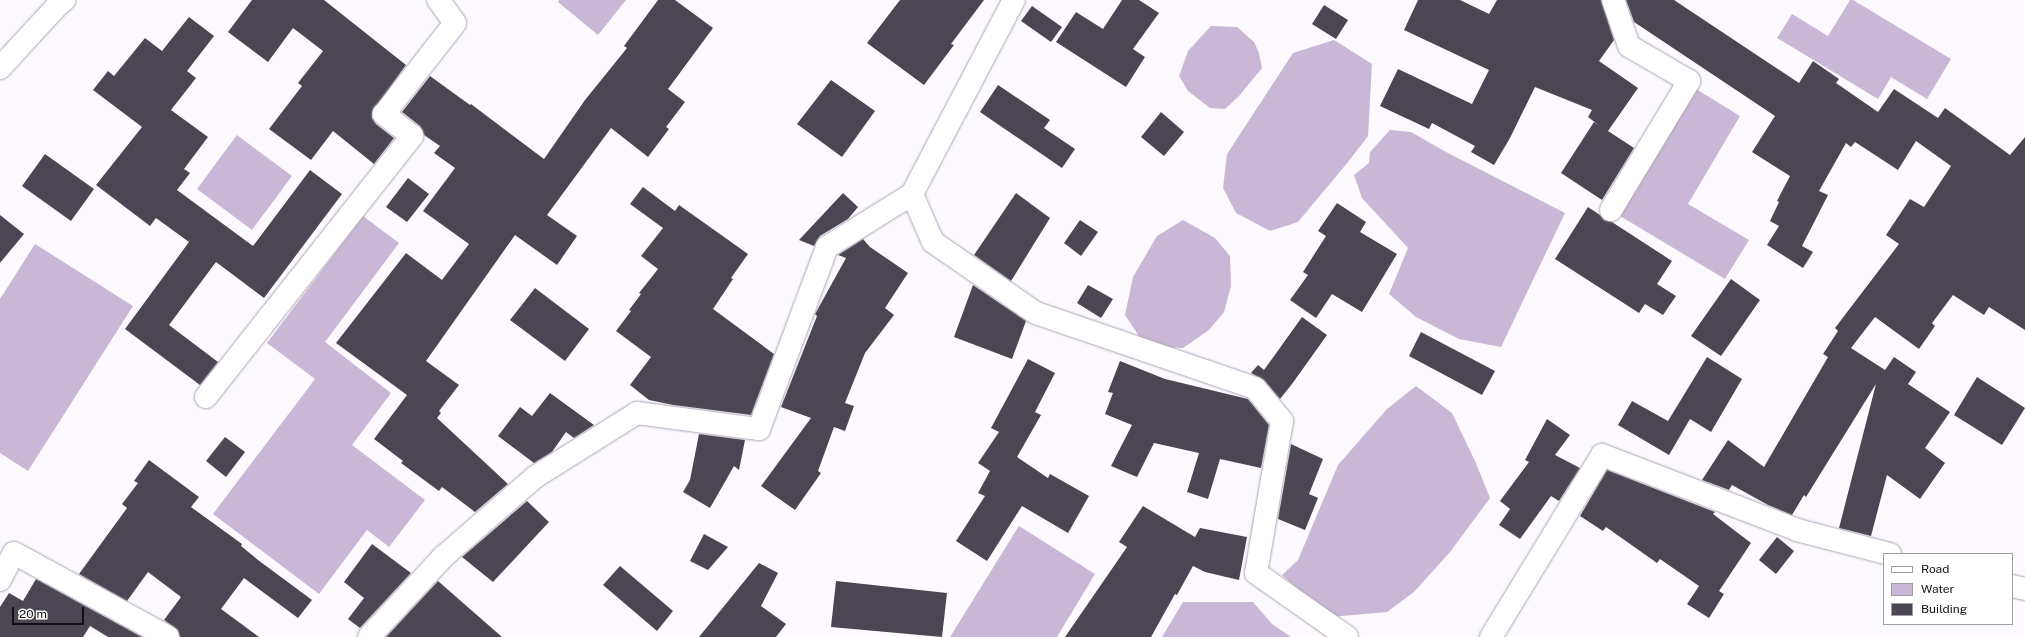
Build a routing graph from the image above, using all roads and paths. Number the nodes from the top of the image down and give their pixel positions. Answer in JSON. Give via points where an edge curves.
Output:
{"nodes":[{"id":1,"x":64,"y":0,"type":"edge"},
{"id":2,"x":438,"y":0,"type":"edge"},
{"id":3,"x":1014,"y":0,"type":"edge"},
{"id":4,"x":1613,"y":0,"type":"edge"},
{"id":5,"x":0,"y":68,"type":"edge"},
{"id":6,"x":912,"y":194,"type":"junction"},
{"id":7,"x":1611,"y":210,"type":"dead end"},
{"id":8,"x":206,"y":397,"type":"dead end"},
{"id":9,"x":1886,"y":553,"type":"edge"},
{"id":10,"x":0,"y":580,"type":"edge"},
{"id":11,"x":2013,"y":586,"type":"edge"},
{"id":12,"x":2025,"y":589,"type":"edge"},
{"id":13,"x":168,"y":637,"type":"edge"},
{"id":14,"x":369,"y":637,"type":"edge"},
{"id":15,"x":1347,"y":637,"type":"edge"},
{"id":16,"x":1491,"y":637,"type":"edge"}],
"edges":[{"from":1,"to":5,"type":"street"},
{"from":2,"to":8,"type":"street","via":[[455,23],[384,114],[412,136]]},
{"from":3,"to":6,"type":"street"},
{"from":4,"to":7,"type":"street","via":[[1629,46],[1689,81]]},
{"from":6,"to":14,"type":"street","via":[[827,247],[760,429],[637,413],[535,477],[443,557]]},
{"from":6,"to":15,"type":"street","via":[[933,242],[1036,313],[1255,388],[1282,421],[1256,573]]},
{"from":9,"to":16,"type":"street","via":[[1797,530],[1602,455]]},
{"from":10,"to":13,"type":"street","via":[[14,553]]},
{"from":11,"to":12,"type":"street"}]}
